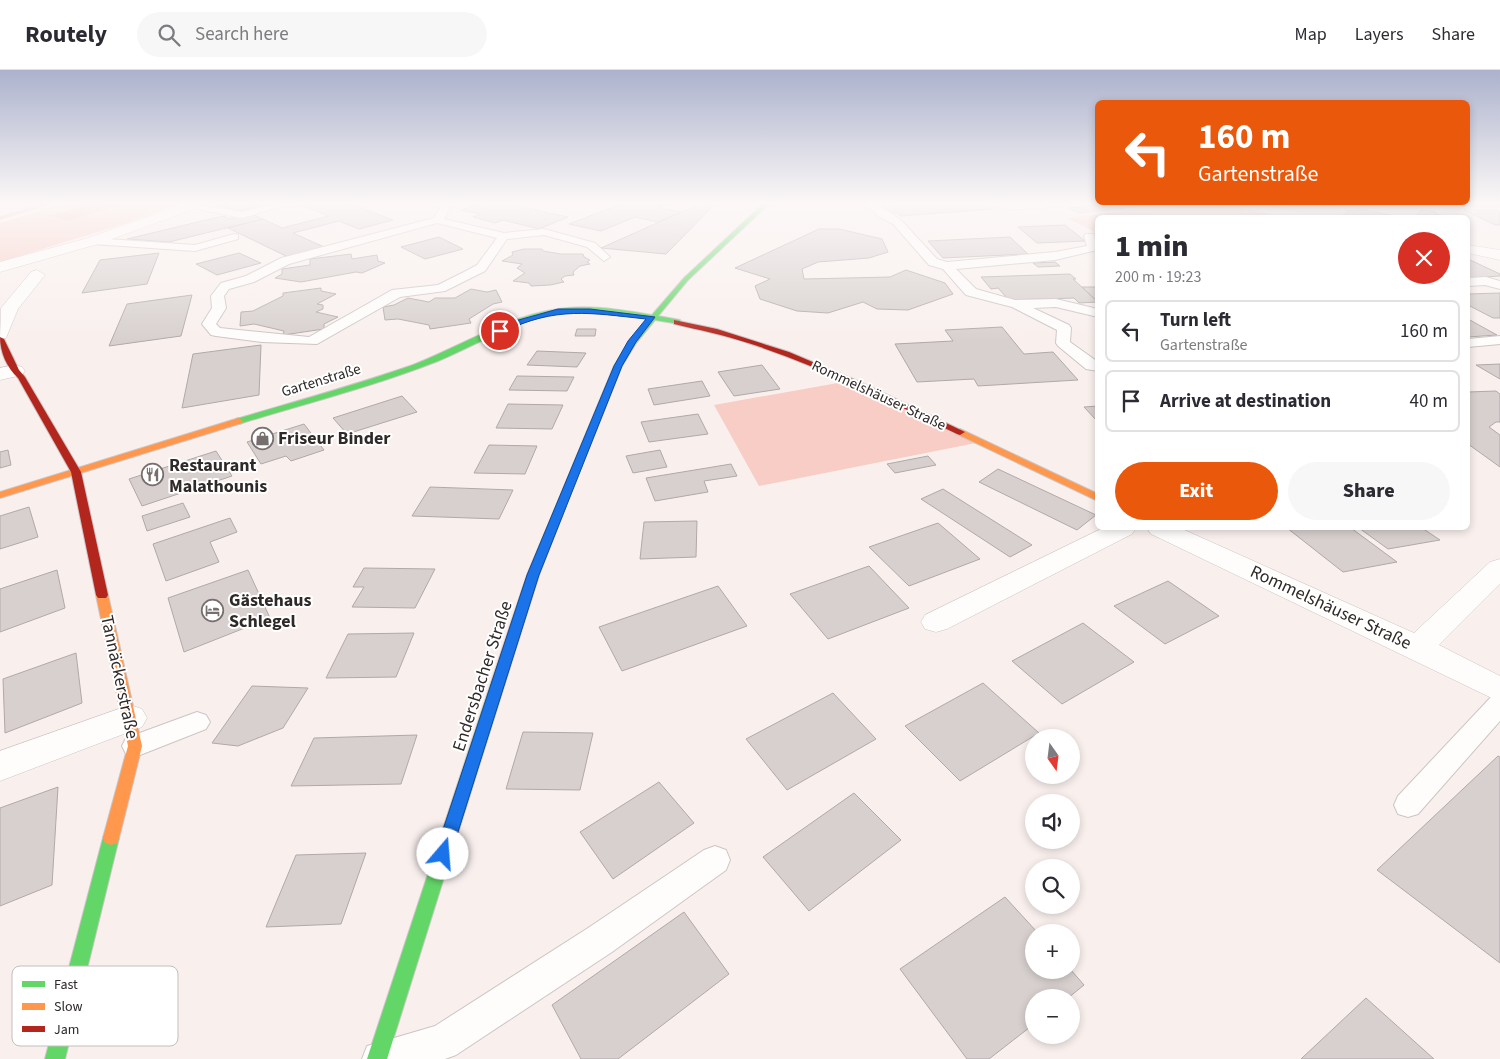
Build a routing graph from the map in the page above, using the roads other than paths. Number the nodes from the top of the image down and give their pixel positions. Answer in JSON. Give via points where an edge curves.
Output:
{"nodes":[{"id":1,"x":65,"y":249,"type":"edge"},
{"id":2,"x":328,"y":249,"type":"edge"},
{"id":3,"x":495,"y":249,"type":"edge"},
{"id":4,"x":595,"y":249,"type":"edge"},
{"id":5,"x":716,"y":249,"type":"edge"},
{"id":6,"x":921,"y":249,"type":"edge"},
{"id":7,"x":1088,"y":249,"type":"edge"},
{"id":8,"x":1470,"y":249,"type":"edge"},
{"id":9,"x":1500,"y":255,"type":"edge"},
{"id":10,"x":604,"y":257,"type":"dead end"},
{"id":11,"x":947,"y":266,"type":"junction"},
{"id":12,"x":0,"y":267,"type":"edge"},
{"id":13,"x":37,"y":275,"type":"dead end"},
{"id":14,"x":1470,"y":282,"type":"edge"},
{"id":15,"x":1500,"y":285,"type":"edge"},
{"id":16,"x":1015,"y":304,"type":"junction"},
{"id":17,"x":1095,"y":312,"type":"edge"},
{"id":18,"x":651,"y":317,"type":"junction"},
{"id":19,"x":0,"y":334,"type":"edge"},
{"id":20,"x":0,"y":339,"type":"edge"},
{"id":21,"x":1500,"y":340,"type":"edge"},
{"id":22,"x":1470,"y":343,"type":"edge"},
{"id":23,"x":1095,"y":367,"type":"edge"},
{"id":24,"x":7,"y":373,"type":"edge"},
{"id":25,"x":76,"y":472,"type":"junction"},
{"id":26,"x":0,"y":495,"type":"edge"},
{"id":27,"x":1095,"y":497,"type":"edge"},
{"id":28,"x":1119,"y":530,"type":"edge"},
{"id":29,"x":1164,"y":530,"type":"edge"},
{"id":30,"x":1500,"y":568,"type":"edge"},
{"id":31,"x":936,"y":622,"type":"dead end"},
{"id":32,"x":1418,"y":648,"type":"junction"},
{"id":33,"x":1500,"y":690,"type":"edge"},
{"id":34,"x":1500,"y":704,"type":"edge"},
{"id":35,"x":197,"y":722,"type":"dead end"},
{"id":36,"x":133,"y":732,"type":"junction"},
{"id":37,"x":0,"y":766,"type":"edge"},
{"id":38,"x":1408,"y":805,"type":"dead end"},
{"id":39,"x":715,"y":860,"type":"dead end"},
{"id":40,"x":77,"y":966,"type":"edge"},
{"id":41,"x":58,"y":1046,"type":"edge"},
{"id":42,"x":55,"y":1059,"type":"edge"},
{"id":43,"x":379,"y":1059,"type":"edge"}],
"edges":[{"from":1,"to":12,"type":"street"},
{"from":2,"to":3,"type":"lane","via":[[284,261],[250,279],[225,286],[217,296],[219,308],[209,324],[216,332],[312,341],[397,294],[441,288],[468,275],[481,268]]},
{"from":4,"to":10,"type":"lane"},
{"from":5,"to":18,"type":"street","name":"Endersbacher Straße"},
{"from":6,"to":11,"type":"lane","via":[[933,262]]},
{"from":7,"to":11,"type":"lane","via":[[1055,256]]},
{"from":8,"to":9,"type":"street"},
{"from":11,"to":16,"type":"lane","via":[[971,292]]},
{"from":13,"to":19,"type":"street","via":[[10,308]]},
{"from":14,"to":15,"type":"lane","via":[[1486,281]]},
{"from":16,"to":17,"type":"lane","via":[[1056,303]]},
{"from":16,"to":23,"type":"lane","via":[[1064,328],[1064,343]]},
{"from":18,"to":25,"type":"street","name":"Gartenstraße","via":[[558,311],[518,322],[418,366]]},
{"from":18,"to":27,"type":"street","name":"Rommelshäuser Straße","via":[[710,328],[796,357]]},
{"from":18,"to":43,"type":"street","name":"Endersbacher Straße","via":[[618,366],[533,575]]},
{"from":20,"to":24,"type":"street","name":"Tannäckerstraße"},
{"from":21,"to":22,"type":"lane"},
{"from":24,"to":25,"type":"street","name":"Tannäckerstraße","via":[[21,377]]},
{"from":25,"to":26,"type":"street","name":"Gartenstraße"},
{"from":25,"to":36,"type":"street","name":"Tannäckerstraße"},
{"from":28,"to":31,"type":"street"},
{"from":29,"to":32,"type":"street","name":"Rommelshäuser Straße"},
{"from":30,"to":32,"type":"street"},
{"from":32,"to":33,"type":"street","name":"Rommelshäuser Straße"},
{"from":34,"to":38,"type":"lane"},
{"from":35,"to":36,"type":"lane"},
{"from":36,"to":37,"type":"street"},
{"from":36,"to":40,"type":"street","name":"Tannäckerstraße"},
{"from":39,"to":43,"type":"lane","via":[[600,940],[443,1042]]},
{"from":41,"to":42,"type":"street","name":"Tannäckerstraße"}]}
